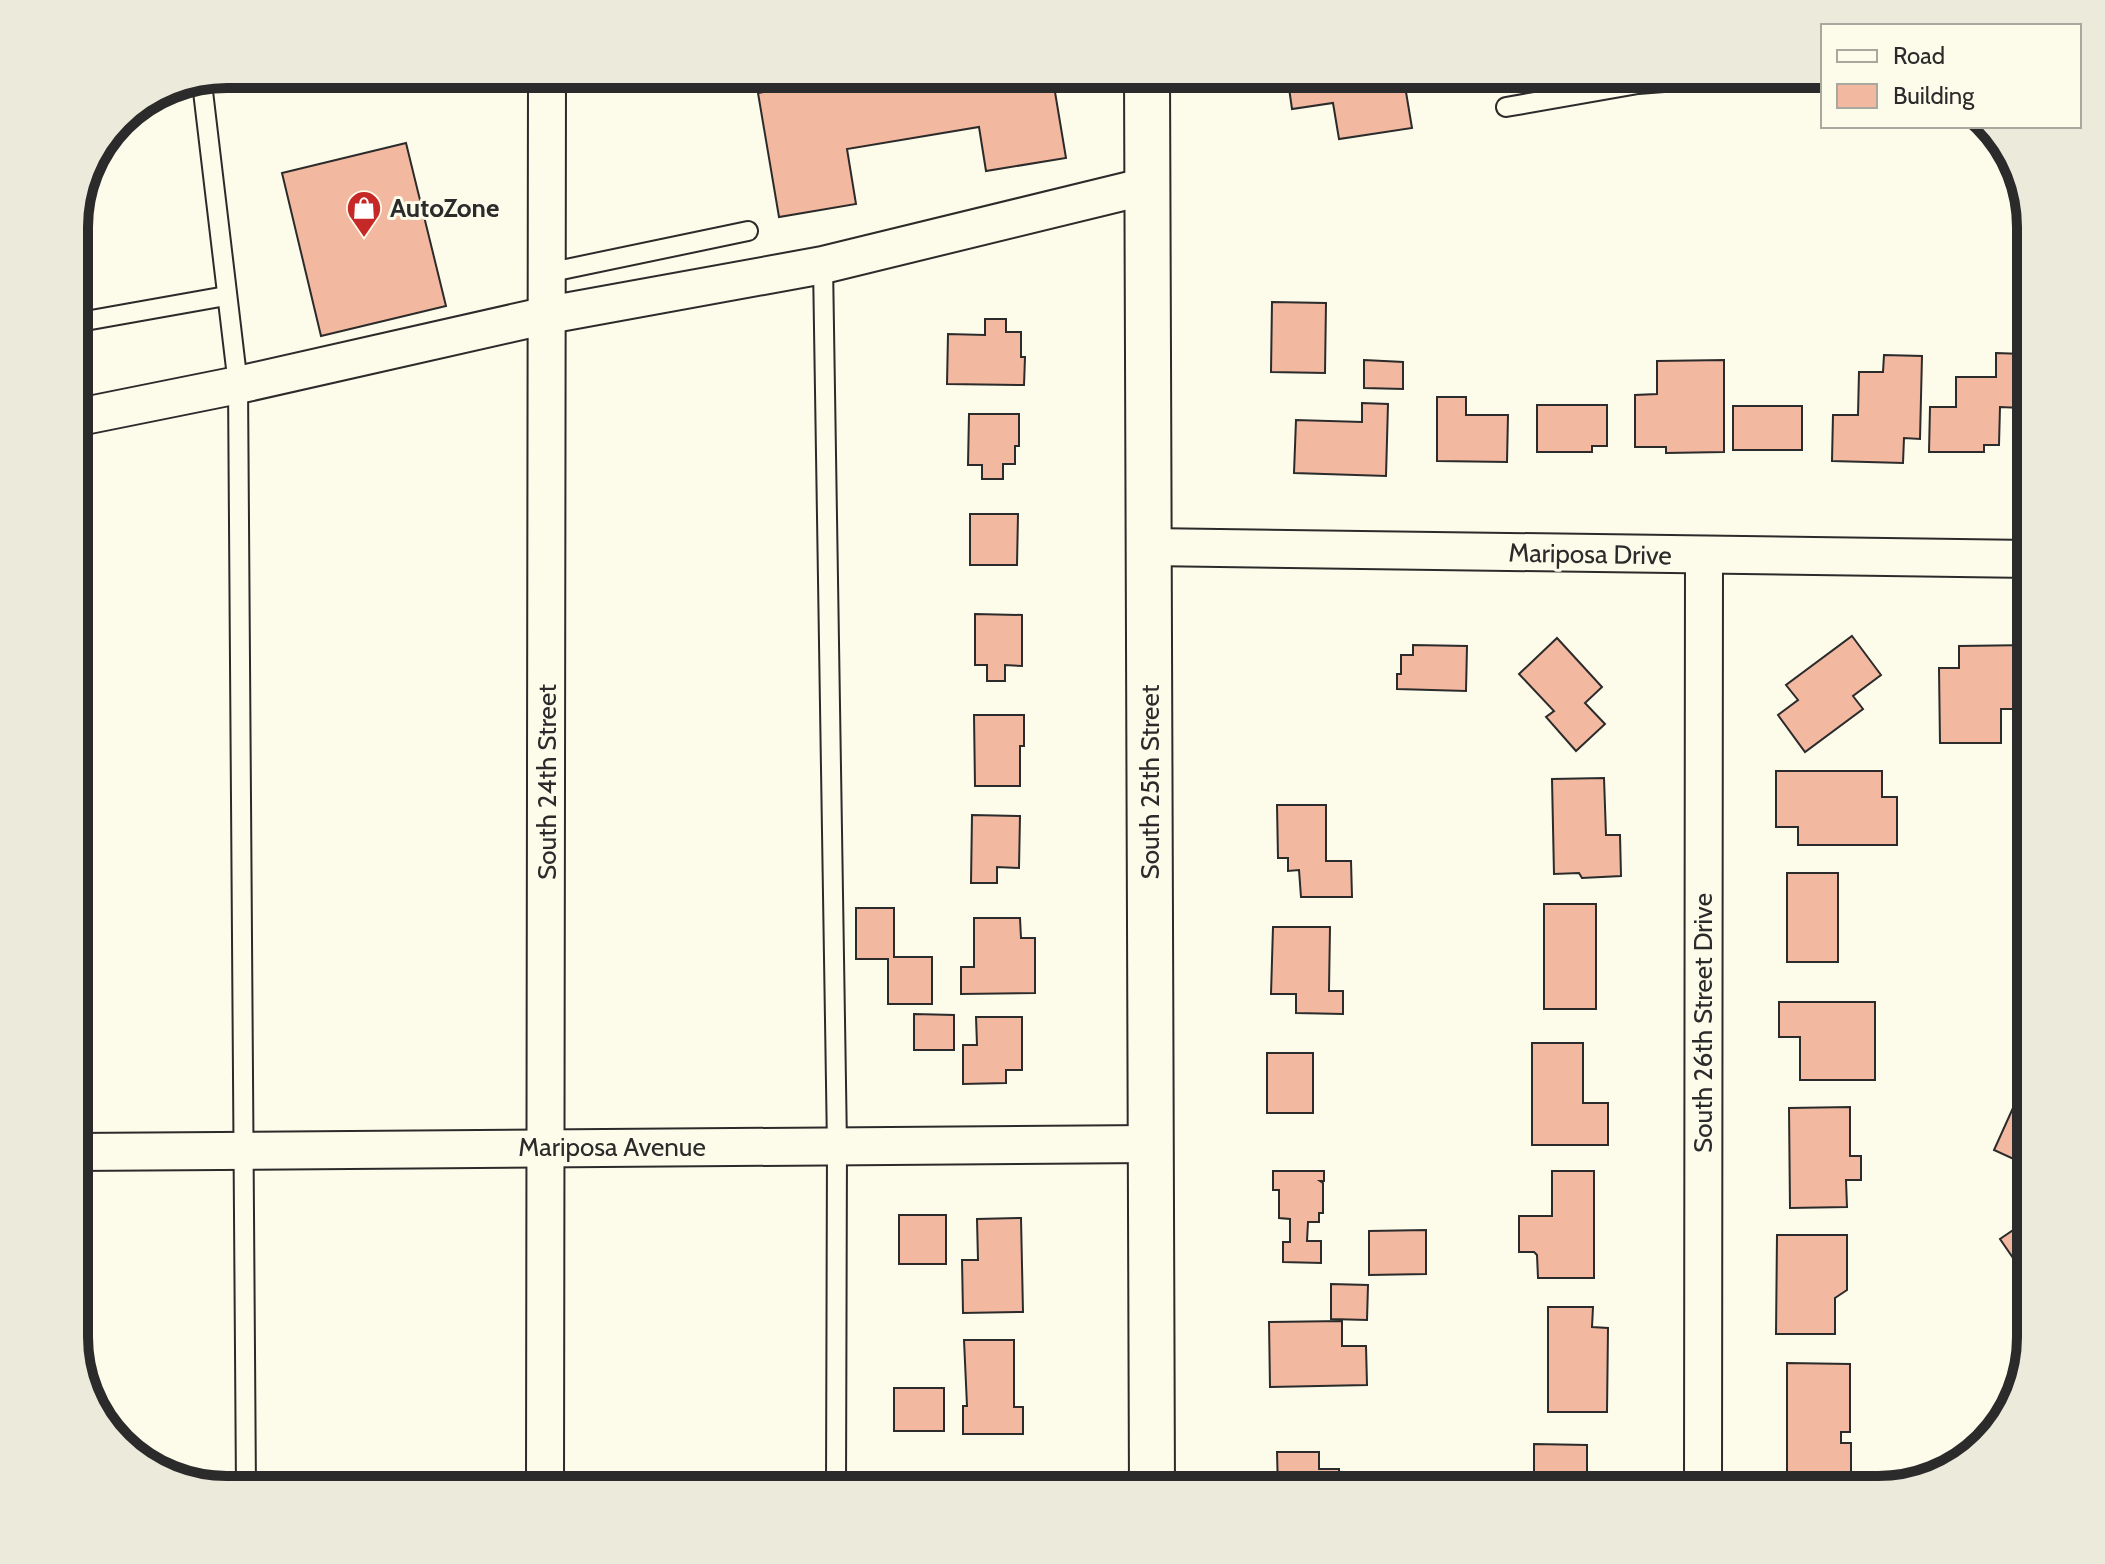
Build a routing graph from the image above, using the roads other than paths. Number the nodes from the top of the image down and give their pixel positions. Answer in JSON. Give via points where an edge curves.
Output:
{"nodes":[{"id":1,"x":547,"y":88,"type":"edge"},
{"id":2,"x":1147,"y":88,"type":"edge"},
{"id":3,"x":1615,"y":88,"type":"edge"},
{"id":4,"x":203,"y":91,"type":"edge"},
{"id":5,"x":1506,"y":107,"type":"dead end"},
{"id":6,"x":1147,"y":186,"type":"junction"},
{"id":7,"x":748,"y":231,"type":"dead end"},
{"id":8,"x":823,"y":265,"type":"junction"},
{"id":9,"x":547,"y":273,"type":"junction"},
{"id":10,"x":226,"y":296,"type":"junction"},
{"id":11,"x":548,"y":315,"type":"junction"},
{"id":12,"x":88,"y":321,"type":"edge"},
{"id":13,"x":238,"y":385,"type":"junction"},
{"id":14,"x":88,"y":415,"type":"edge"},
{"id":15,"x":1149,"y":547,"type":"junction"},
{"id":16,"x":1704,"y":555,"type":"junction"},
{"id":17,"x":2017,"y":559,"type":"edge"},
{"id":18,"x":1150,"y":1144,"type":"junction"},
{"id":19,"x":545,"y":1146,"type":"junction"},
{"id":20,"x":837,"y":1146,"type":"junction"},
{"id":21,"x":245,"y":1150,"type":"junction"},
{"id":22,"x":88,"y":1152,"type":"edge"},
{"id":23,"x":246,"y":1476,"type":"edge"},
{"id":24,"x":545,"y":1476,"type":"edge"},
{"id":25,"x":836,"y":1476,"type":"edge"},
{"id":26,"x":1152,"y":1476,"type":"edge"},
{"id":27,"x":1703,"y":1476,"type":"edge"}],
"edges":[{"from":1,"to":9,"type":"street","name":"South 24th Street"},
{"from":2,"to":6,"type":"main road","name":"South 25th Street"},
{"from":3,"to":5,"type":"lane"},
{"from":4,"to":10,"type":"lane"},
{"from":6,"to":8,"type":"street"},
{"from":6,"to":15,"type":"main road","name":"South 25th Street"},
{"from":7,"to":9,"type":"lane"},
{"from":8,"to":11,"type":"street"},
{"from":8,"to":20,"type":"lane"},
{"from":9,"to":11,"type":"street","name":"South 24th Street"},
{"from":10,"to":12,"type":"lane"},
{"from":10,"to":13,"type":"lane"},
{"from":11,"to":13,"type":"street"},
{"from":11,"to":19,"type":"street","name":"South 24th Street"},
{"from":13,"to":14,"type":"street"},
{"from":13,"to":21,"type":"lane"},
{"from":15,"to":16,"type":"street","name":"Mariposa Drive"},
{"from":15,"to":18,"type":"main road","name":"South 25th Street"},
{"from":16,"to":17,"type":"street","name":"Mariposa Drive"},
{"from":16,"to":27,"type":"street","name":"South 26th Street Drive"},
{"from":18,"to":20,"type":"street","name":"Mariposa Avenue"},
{"from":18,"to":26,"type":"main road","name":"South 25th Street"},
{"from":19,"to":20,"type":"street","name":"Mariposa Avenue"},
{"from":19,"to":21,"type":"street","name":"Mariposa Avenue"},
{"from":19,"to":24,"type":"street","name":"South 24th Street"},
{"from":20,"to":25,"type":"lane"},
{"from":21,"to":22,"type":"street","name":"Mariposa Avenue"},
{"from":21,"to":23,"type":"lane"}]}
